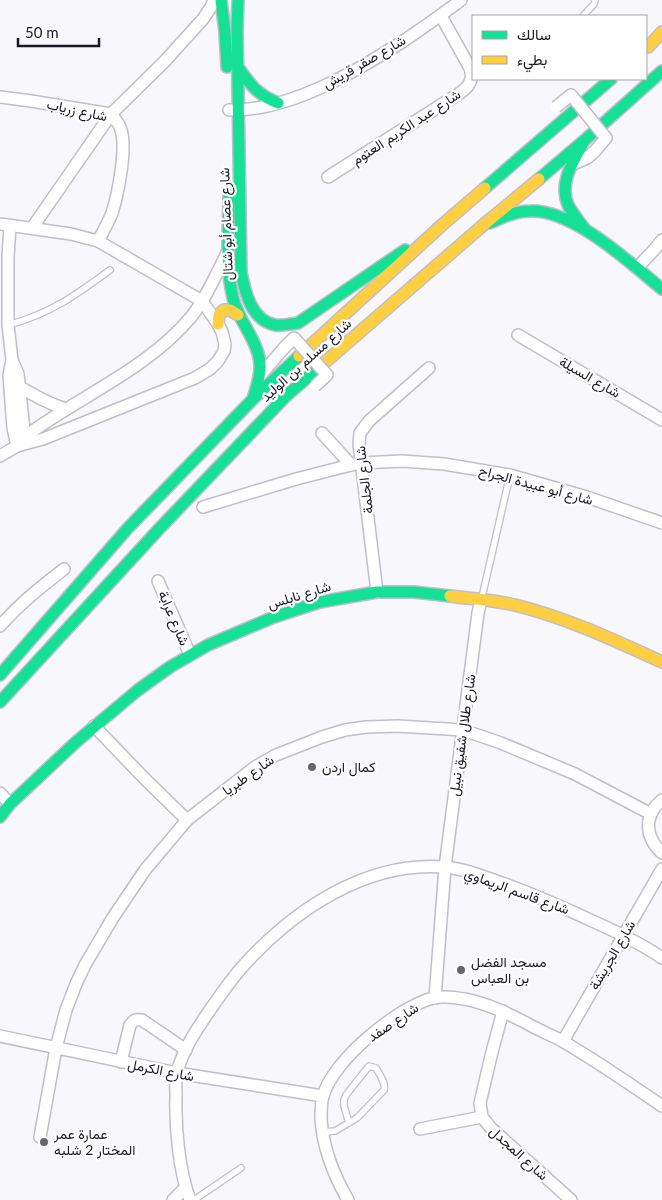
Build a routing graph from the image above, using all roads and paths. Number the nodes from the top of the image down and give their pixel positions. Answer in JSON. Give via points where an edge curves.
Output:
{"nodes":[{"id":1,"x":214,"y":0,"type":"edge"},
{"id":2,"x":221,"y":0,"type":"edge"},
{"id":3,"x":238,"y":0,"type":"edge"},
{"id":4,"x":461,"y":0,"type":"edge"},
{"id":5,"x":595,"y":0,"type":"edge"},
{"id":6,"x":584,"y":15,"type":"edge"},
{"id":7,"x":441,"y":16,"type":"junction"},
{"id":8,"x":662,"y":34,"type":"edge"},
{"id":9,"x":647,"y":48,"type":"edge"},
{"id":10,"x":238,"y":66,"type":"junction"},
{"id":11,"x":662,"y":71,"type":"edge"},
{"id":12,"x":610,"y":80,"type":"edge"},
{"id":13,"x":0,"y":97,"type":"edge"},
{"id":14,"x":278,"y":103,"type":"junction"},
{"id":15,"x":556,"y":107,"type":"dead end"},
{"id":16,"x":234,"y":110,"type":"junction"},
{"id":17,"x":111,"y":114,"type":"junction"},
{"id":18,"x":586,"y":139,"type":"junction"},
{"id":19,"x":571,"y":165,"type":"junction"},
{"id":20,"x":328,"y":176,"type":"dead end"},
{"id":21,"x":5,"y":225,"type":"edge"},
{"id":22,"x":442,"y":225,"type":"junction"},
{"id":23,"x":481,"y":227,"type":"junction"},
{"id":24,"x":32,"y":228,"type":"junction"},
{"id":25,"x":584,"y":228,"type":"junction"},
{"id":26,"x":662,"y":240,"type":"edge"},
{"id":27,"x":98,"y":241,"type":"junction"},
{"id":28,"x":229,"y":250,"type":"junction"},
{"id":29,"x":637,"y":268,"type":"junction"},
{"id":30,"x":110,"y":270,"type":"dead end"},
{"id":31,"x":4,"y":287,"type":"edge"},
{"id":32,"x":662,"y":289,"type":"edge"},
{"id":33,"x":202,"y":301,"type":"junction"},
{"id":34,"x":238,"y":315,"type":"junction"},
{"id":35,"x":218,"y":324,"type":"junction"},
{"id":36,"x":8,"y":325,"type":"junction"},
{"id":37,"x":518,"y":335,"type":"dead end"},
{"id":38,"x":12,"y":360,"type":"junction"},
{"id":39,"x":429,"y":368,"type":"dead end"},
{"id":40,"x":259,"y":376,"type":"junction"},
{"id":41,"x":315,"y":386,"type":"dead end"},
{"id":42,"x":20,"y":387,"type":"junction"},
{"id":43,"x":253,"y":399,"type":"junction"},
{"id":44,"x":66,"y":409,"type":"junction"},
{"id":45,"x":662,"y":420,"type":"edge"},
{"id":46,"x":322,"y":433,"type":"dead end"},
{"id":47,"x":27,"y":440,"type":"junction"},
{"id":48,"x":16,"y":446,"type":"junction"},
{"id":49,"x":0,"y":456,"type":"edge"},
{"id":50,"x":356,"y":464,"type":"junction"},
{"id":51,"x":510,"y":475,"type":"junction"},
{"id":52,"x":203,"y":507,"type":"dead end"},
{"id":53,"x":662,"y":523,"type":"edge"},
{"id":54,"x":64,"y":569,"type":"dead end"},
{"id":55,"x":158,"y":581,"type":"dead end"},
{"id":56,"x":377,"y":592,"type":"junction"},
{"id":57,"x":481,"y":600,"type":"junction"},
{"id":58,"x":0,"y":626,"type":"edge"},
{"id":59,"x":190,"y":654,"type":"junction"},
{"id":60,"x":662,"y":662,"type":"edge"},
{"id":61,"x":0,"y":675,"type":"edge"},
{"id":62,"x":0,"y":702,"type":"edge"},
{"id":63,"x":94,"y":726,"type":"junction"},
{"id":64,"x":463,"y":730,"type":"junction"},
{"id":65,"x":0,"y":793,"type":"edge"},
{"id":66,"x":662,"y":800,"type":"edge"},
{"id":67,"x":10,"y":804,"type":"junction"},
{"id":68,"x":651,"y":814,"type":"junction"},
{"id":69,"x":0,"y":817,"type":"edge"},
{"id":70,"x":187,"y":820,"type":"junction"},
{"id":71,"x":662,"y":853,"type":"edge"},
{"id":72,"x":445,"y":867,"type":"junction"},
{"id":73,"x":662,"y":869,"type":"edge"},
{"id":74,"x":623,"y":935,"type":"junction"},
{"id":75,"x":662,"y":958,"type":"edge"},
{"id":76,"x":435,"y":998,"type":"junction"},
{"id":77,"x":503,"y":1011,"type":"junction"},
{"id":78,"x":0,"y":1036,"type":"edge"},
{"id":79,"x":563,"y":1041,"type":"junction"},
{"id":80,"x":56,"y":1048,"type":"junction"},
{"id":81,"x":186,"y":1050,"type":"junction"},
{"id":82,"x":121,"y":1062,"type":"junction"},
{"id":83,"x":177,"y":1073,"type":"junction"},
{"id":84,"x":323,"y":1096,"type":"junction"},
{"id":85,"x":662,"y":1106,"type":"edge"},
{"id":86,"x":482,"y":1117,"type":"junction"},
{"id":87,"x":349,"y":1123,"type":"junction"},
{"id":88,"x":420,"y":1129,"type":"dead end"},
{"id":89,"x":322,"y":1132,"type":"junction"},
{"id":90,"x":40,"y":1136,"type":"dead end"},
{"id":91,"x":241,"y":1168,"type":"dead end"},
{"id":92,"x":186,"y":1188,"type":"junction"},
{"id":93,"x":173,"y":1200,"type":"edge"},
{"id":94,"x":190,"y":1200,"type":"edge"},
{"id":95,"x":194,"y":1200,"type":"edge"},
{"id":96,"x":348,"y":1200,"type":"edge"},
{"id":97,"x":570,"y":1200,"type":"edge"}],
"edges":[{"from":1,"to":17,"type":"street","via":[[197,26]]},
{"from":2,"to":16,"type":"main road","name":"شارع عصام أبو شتال"},
{"from":3,"to":10,"type":"main road","name":"شارع عصام أبو شتال"},
{"from":4,"to":7,"type":"street","name":"شارع صقر قريش"},
{"from":5,"to":6,"type":"lane"},
{"from":7,"to":14,"type":"street","name":"شارع صقر قريش","via":[[348,74]]},
{"from":7,"to":20,"type":"street","name":"شارع عبد الكريم العتوم","via":[[470,68],[470,83],[462,92]]},
{"from":8,"to":9,"type":"main road"},
{"from":10,"to":14,"type":"main road","via":[[255,91]]},
{"from":10,"to":16,"type":"main road","name":"شارع عصام أبو شتال"},
{"from":11,"to":18,"type":"main road","name":"شارع مسلم بن الوليد"},
{"from":12,"to":22,"type":"main road","name":"شارع مسلم بن الوليد"},
{"from":13,"to":17,"type":"street","name":"شارع زرياب"},
{"from":14,"to":16,"type":"street","name":"شارع صقر قريش"},
{"from":15,"to":19,"type":"street","bridge":true,"via":[[571,95],[606,138],[587,158]]},
{"from":16,"to":22,"type":"main road","name":"شارع عصام أبو شتال","via":[[241,272],[250,304],[265,322],[282,326],[298,323]]},
{"from":16,"to":28,"type":"main road","name":"شارع عصام أبو شتال"},
{"from":17,"to":24,"type":"street"},
{"from":17,"to":27,"type":"street","name":"شارع زرياب","via":[[121,130],[123,150],[114,206]]},
{"from":18,"to":19,"type":"main road"},
{"from":18,"to":23,"type":"main road","name":"شارع مسلم بن الوليد"},
{"from":19,"to":25,"type":"main road","via":[[565,178],[564,193]]},
{"from":21,"to":24,"type":"street"},
{"from":21,"to":31,"type":"street"},
{"from":22,"to":43,"type":"main road","name":"شارع مسلم بن الوليد"},
{"from":23,"to":25,"type":"main road","via":[[519,212],[535,211],[552,214]]},
{"from":23,"to":62,"type":"main road","name":"شارع مسلم بن الوليد","via":[[286,396]]},
{"from":24,"to":27,"type":"street"},
{"from":25,"to":29,"type":"main road"},
{"from":26,"to":29,"type":"street"},
{"from":27,"to":33,"type":"street"},
{"from":28,"to":33,"type":"street"},
{"from":28,"to":34,"type":"main road","name":"شارع عصام أبو شتال","via":[[229,271]]},
{"from":29,"to":32,"type":"main road"},
{"from":30,"to":36,"type":"lane","via":[[50,311]]},
{"from":31,"to":36,"type":"street"},
{"from":33,"to":35,"type":"street"},
{"from":33,"to":44,"type":"street","via":[[191,317],[156,350]]},
{"from":34,"to":35,"type":"main road","via":[[224,310],[219,315]]},
{"from":34,"to":40,"type":"main road","name":"شارع عصام أبو شتال","via":[[257,351]]},
{"from":35,"to":47,"type":"street","via":[[224,338],[224,352],[210,369],[195,378],[43,439]]},
{"from":36,"to":38,"type":"street"},
{"from":37,"to":45,"type":"street","name":"شارع السيلة"},
{"from":38,"to":42,"type":"street"},
{"from":38,"to":48,"type":"street","via":[[9,375]]},
{"from":39,"to":50,"type":"street","name":"شارع الجلمة","via":[[364,427]]},
{"from":40,"to":41,"type":"street","bridge":true,"via":[[294,338],[327,375]]},
{"from":40,"to":43,"type":"main road","name":"شارع عصام أبو شتال"},
{"from":42,"to":44,"type":"street"},
{"from":42,"to":47,"type":"street"},
{"from":43,"to":61,"type":"main road","name":"شارع مسلم بن الوليد","via":[[128,528]]},
{"from":44,"to":47,"type":"street"},
{"from":46,"to":50,"type":"street"},
{"from":47,"to":48,"type":"street"},
{"from":48,"to":49,"type":"street"},
{"from":50,"to":51,"type":"street","name":"شارع أبو عبيدة الجراح","via":[[411,461]]},
{"from":50,"to":52,"type":"street","name":"شارع أبو عبيدة الجراح"},
{"from":50,"to":56,"type":"street","name":"شارع الجلمة"},
{"from":51,"to":53,"type":"street","name":"شارع أبو عبيدة الجراح"},
{"from":51,"to":57,"type":"lane","name":"شارع طلال شفيق نبيل"},
{"from":54,"to":58,"type":"street","via":[[35,591]]},
{"from":55,"to":59,"type":"street","name":"شارع عرابة"},
{"from":56,"to":57,"type":"main road","name":"شارع نابلس","via":[[414,592]]},
{"from":56,"to":59,"type":"main road","name":"شارع نابلس","via":[[296,609]]},
{"from":57,"to":60,"type":"main road","name":"شارع نابلس","via":[[514,605],[568,621]]},
{"from":57,"to":64,"type":"street","name":"شارع طلال شفيق نبيل"},
{"from":59,"to":63,"type":"main road","name":"شارع نابلس"},
{"from":63,"to":67,"type":"main road","name":"شارع نابلس"},
{"from":63,"to":70,"type":"street"},
{"from":64,"to":68,"type":"street","name":"شارع طبريا","via":[[574,774]]},
{"from":64,"to":70,"type":"street","name":"شارع طبريا","via":[[366,727],[322,737],[255,767]]},
{"from":64,"to":72,"type":"street","name":"شارع طلال شفيق نبيل"},
{"from":65,"to":67,"type":"street"},
{"from":66,"to":68,"type":"street"},
{"from":67,"to":69,"type":"main road","name":"شارع نابلس"},
{"from":68,"to":71,"type":"street","via":[[651,839]]},
{"from":70,"to":80,"type":"street","name":"شارع طبريا","via":[[145,870],[85,965],[66,1010]]},
{"from":72,"to":74,"type":"street","name":"شارع قاسم الريماوي","via":[[520,889]]},
{"from":72,"to":76,"type":"street","name":"شارع طلال شفيق نبيل"},
{"from":72,"to":81,"type":"street","name":"شارع قاسم الريماوي","via":[[415,867],[366,879],[342,889],[289,922],[243,965]]},
{"from":73,"to":74,"type":"street","name":"شارع الجريشة"},
{"from":74,"to":75,"type":"street","name":"شارع قاسم الريماوي"},
{"from":74,"to":79,"type":"street","name":"شارع الجريشة"},
{"from":76,"to":77,"type":"street","name":"شارع صفد","via":[[464,999]]},
{"from":76,"to":84,"type":"street","name":"شارع صفد","via":[[406,1010],[358,1046],[331,1079]]},
{"from":77,"to":79,"type":"street","name":"شارع صفد"},
{"from":77,"to":86,"type":"street","name":"شارع المجدل","via":[[480,1103]]},
{"from":78,"to":80,"type":"street","name":"شارع الكرمل"},
{"from":79,"to":85,"type":"street","name":"شارع صفد"},
{"from":80,"to":82,"type":"street","name":"شارع الكرمل"},
{"from":80,"to":90,"type":"street","name":"شارع طبريا"},
{"from":81,"to":82,"type":"street","via":[[136,1019],[130,1025]]},
{"from":81,"to":83,"type":"street","name":"شارع قاسم الريماوي"},
{"from":82,"to":83,"type":"street","name":"شارع الكرمل"},
{"from":83,"to":84,"type":"street","name":"شارع الكرمل"},
{"from":83,"to":92,"type":"street","name":"شارع قاسم الريماوي","via":[[176,1125]]},
{"from":84,"to":89,"type":"street","name":"شارع صفد"},
{"from":86,"to":88,"type":"street"},
{"from":86,"to":97,"type":"street","name":"شارع المجدل"},
{"from":87,"to":87,"type":"lane","via":[[384,1090],[376,1068],[369,1066],[346,1095],[344,1106]]},
{"from":87,"to":89,"type":"lane","via":[[335,1131]]},
{"from":89,"to":96,"type":"street","name":"شارع صفد","via":[[332,1169]]},
{"from":91,"to":95,"type":"lane"},
{"from":92,"to":93,"type":"street"},
{"from":92,"to":94,"type":"street","name":"شارع قاسم الريماوي"}]}
